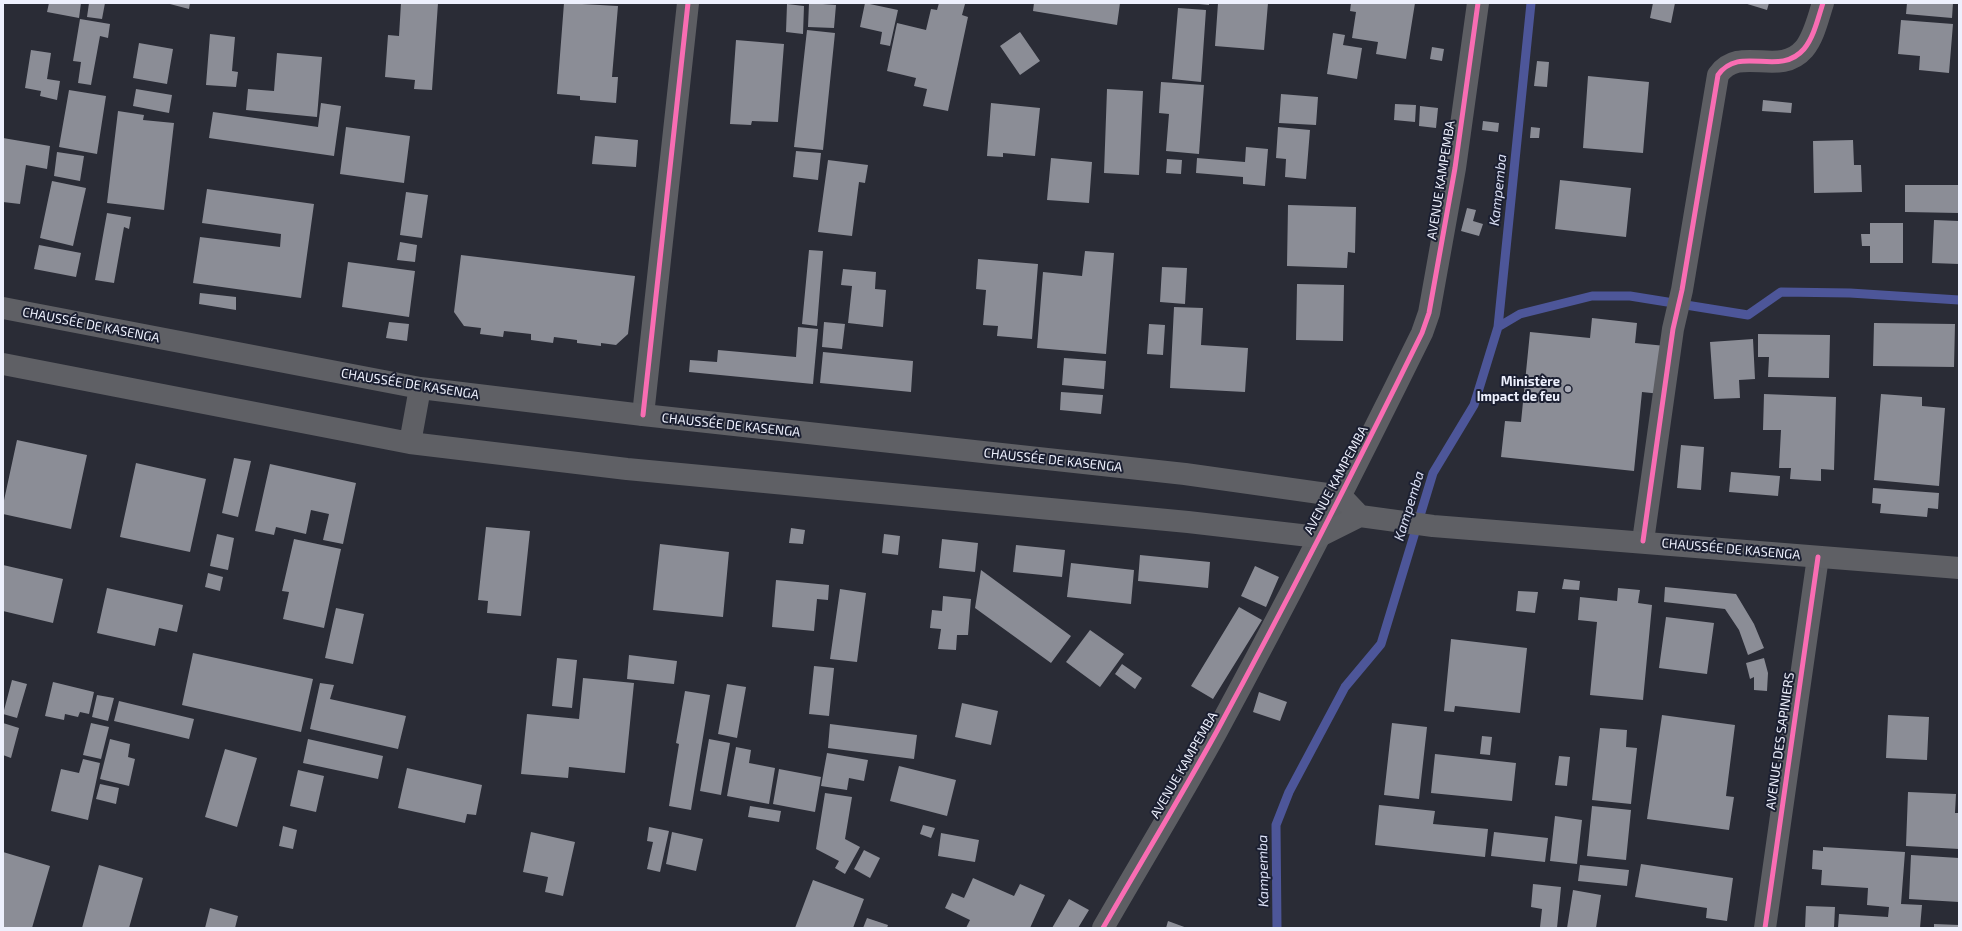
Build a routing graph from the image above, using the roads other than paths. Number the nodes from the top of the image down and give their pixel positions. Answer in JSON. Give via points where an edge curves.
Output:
{"nodes":[{"id":1,"x":688,"y":3,"type":"edge"},
{"id":2,"x":1478,"y":3,"type":"edge"},
{"id":3,"x":1823,"y":3,"type":"edge"},
{"id":4,"x":3,"y":308,"type":"edge"},
{"id":5,"x":3,"y":364,"type":"edge"},
{"id":6,"x":420,"y":388,"type":"junction"},
{"id":7,"x":643,"y":415,"type":"junction"},
{"id":8,"x":410,"y":443,"type":"junction"},
{"id":9,"x":1341,"y":496,"type":"junction"},
{"id":10,"x":1369,"y":517,"type":"junction"},
{"id":11,"x":1318,"y":537,"type":"junction"},
{"id":12,"x":1643,"y":541,"type":"junction"},
{"id":13,"x":1818,"y":557,"type":"junction"},
{"id":14,"x":1959,"y":568,"type":"edge"},
{"id":15,"x":1103,"y":928,"type":"edge"},
{"id":16,"x":1765,"y":928,"type":"edge"}],
"edges":[{"from":1,"to":7,"type":"street"},
{"from":2,"to":9,"type":"street","name":"AVENUE KAMPEMBA","via":[[1455,168],[1429,313],[1422,333]]},
{"from":3,"to":12,"type":"street","via":[[1812,36],[1804,49],[1792,58],[1781,63],[1736,61],[1724,67],[1718,75],[1682,290],[1673,329]]},
{"from":4,"to":6,"type":"main road","name":"CHAUSSÉE DE KASENGA"},
{"from":5,"to":8,"type":"main road"},
{"from":6,"to":7,"type":"main road","name":"CHAUSSÉE DE KASENGA"},
{"from":6,"to":8,"type":"main road"},
{"from":7,"to":9,"type":"main road","name":"CHAUSSÉE DE KASENGA","via":[[1185,474]]},
{"from":8,"to":11,"type":"main road","via":[[627,469],[1188,522]]},
{"from":9,"to":10,"type":"main road"},
{"from":9,"to":11,"type":"street","name":"AVENUE KAMPEMBA"},
{"from":10,"to":11,"type":"main road"},
{"from":10,"to":12,"type":"main road","name":"CHAUSSÉE DE KASENGA","via":[[1433,526]]},
{"from":11,"to":15,"type":"street","name":"AVENUE KAMPEMBA","via":[[1216,731]]},
{"from":12,"to":13,"type":"main road","name":"CHAUSSÉE DE KASENGA"},
{"from":13,"to":14,"type":"main road","name":"CHAUSSÉE DE KASENGA"},
{"from":13,"to":16,"type":"street","name":"AVENUE DES SAPINIERS"}]}
